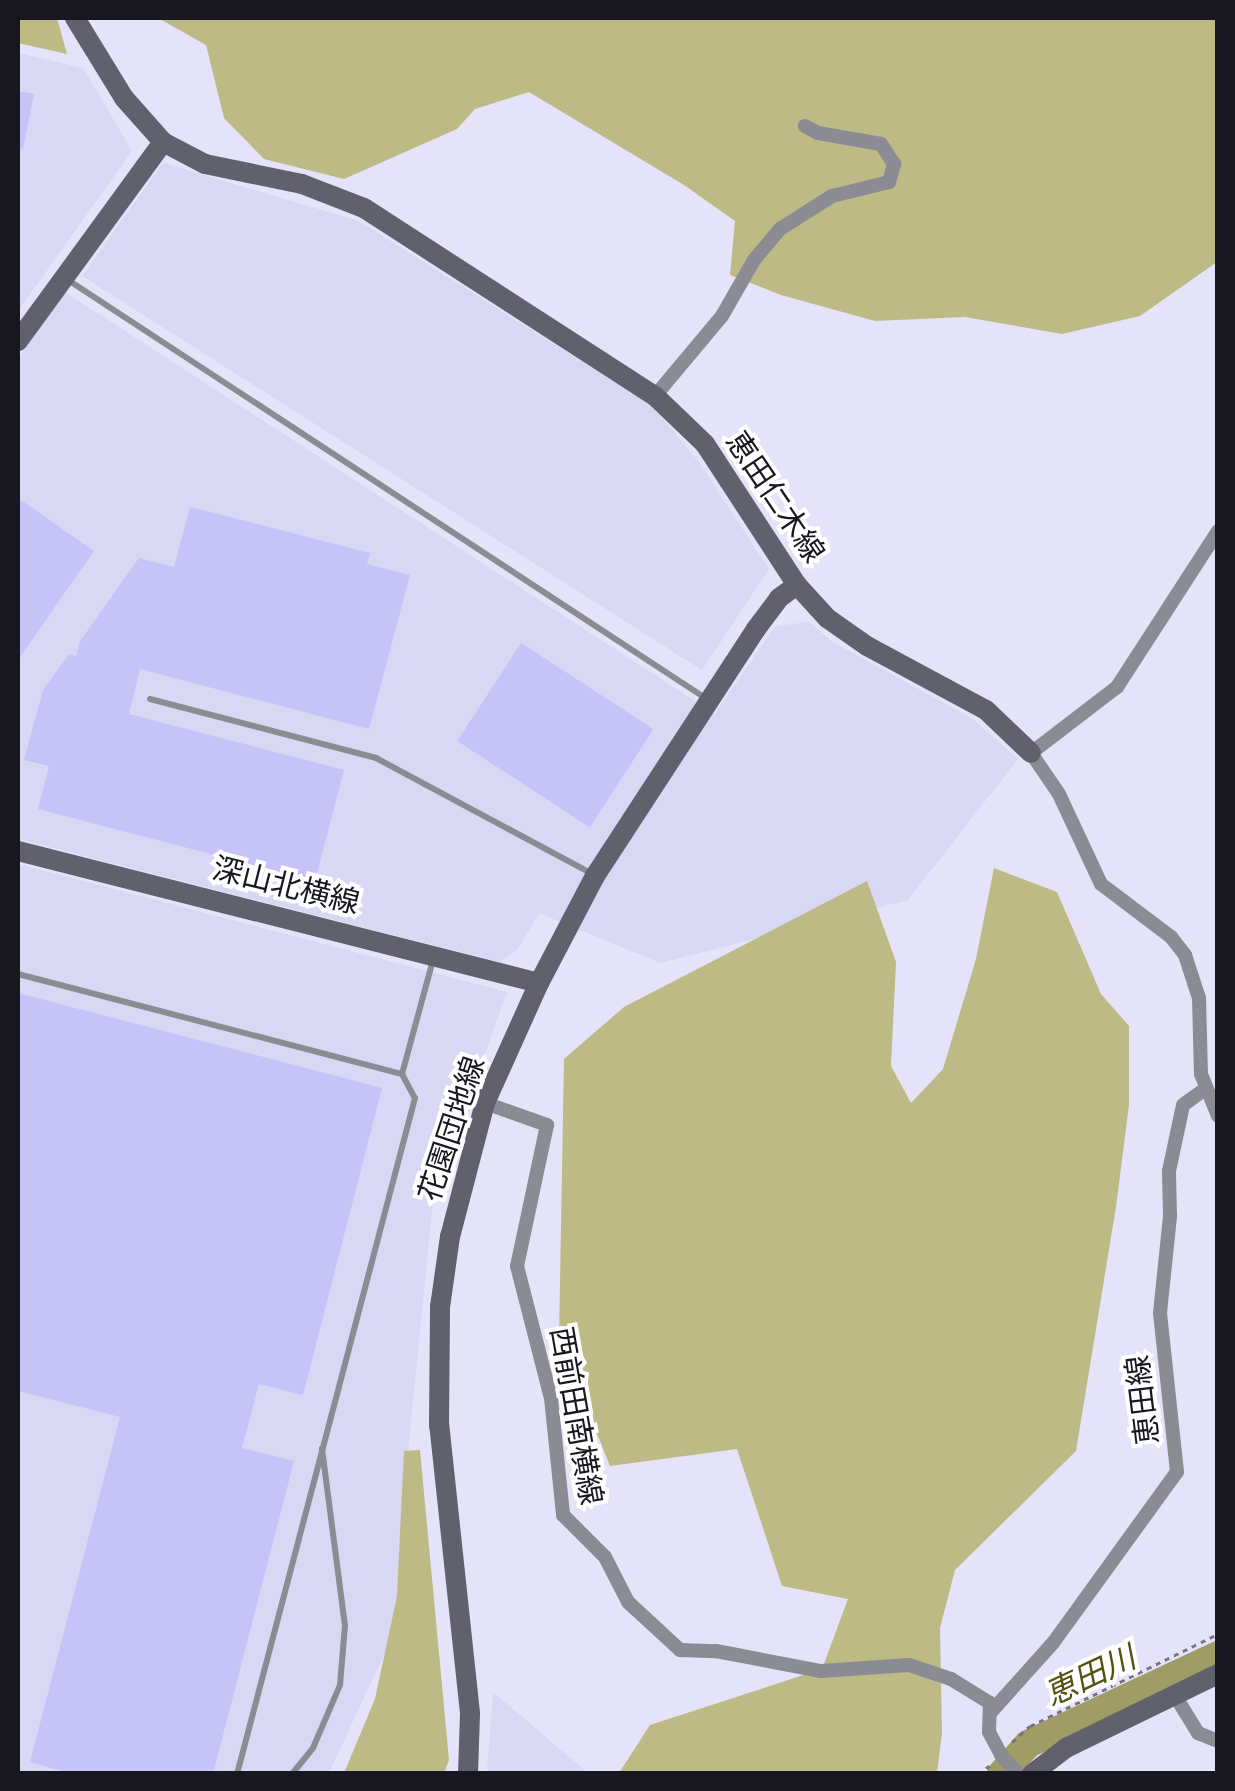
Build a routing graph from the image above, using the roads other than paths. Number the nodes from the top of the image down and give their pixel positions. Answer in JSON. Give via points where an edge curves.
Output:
{"nodes":[{"id":1,"x":75,"y":18,"type":"edge"},
{"id":2,"x":805,"y":126,"type":"dead end"},
{"id":3,"x":163,"y":142,"type":"junction"},
{"id":4,"x":64,"y":278,"type":"junction"},
{"id":5,"x":18,"y":341,"type":"edge"},
{"id":6,"x":654,"y":396,"type":"junction"},
{"id":7,"x":1218,"y":531,"type":"edge"},
{"id":8,"x":797,"y":585,"type":"junction"},
{"id":9,"x":150,"y":699,"type":"dead end"},
{"id":10,"x":708,"y":699,"type":"junction"},
{"id":11,"x":1031,"y":753,"type":"junction"},
{"id":12,"x":18,"y":851,"type":"edge"},
{"id":13,"x":595,"y":876,"type":"junction"},
{"id":14,"x":435,"y":954,"type":"junction"},
{"id":15,"x":18,"y":974,"type":"edge"},
{"id":16,"x":539,"y":983,"type":"junction"},
{"id":17,"x":402,"y":1074,"type":"junction"},
{"id":18,"x":1204,"y":1089,"type":"junction"},
{"id":19,"x":486,"y":1104,"type":"junction"},
{"id":20,"x":1218,"y":1116,"type":"edge"},
{"id":21,"x":322,"y":1442,"type":"junction"},
{"id":22,"x":1218,"y":1674,"type":"edge"},
{"id":23,"x":1174,"y":1694,"type":"junction"},
{"id":24,"x":991,"y":1712,"type":"junction"},
{"id":25,"x":1218,"y":1741,"type":"edge"},
{"id":26,"x":236,"y":1774,"type":"edge"},
{"id":27,"x":292,"y":1774,"type":"edge"},
{"id":28,"x":468,"y":1774,"type":"edge"},
{"id":29,"x":1019,"y":1774,"type":"edge"},
{"id":30,"x":1032,"y":1774,"type":"edge"}],
"edges":[{"from":1,"to":3,"type":"street","name":"恵田仁木線","via":[[124,98]]},
{"from":2,"to":6,"type":"street","via":[[881,144],[894,164],[889,182],[832,196],[780,228],[722,316]]},
{"from":3,"to":4,"type":"street"},
{"from":3,"to":6,"type":"street","name":"恵田仁木線","via":[[205,164],[302,184],[364,208]]},
{"from":4,"to":5,"type":"street"},
{"from":4,"to":10,"type":"lane"},
{"from":6,"to":8,"type":"street","name":"恵田仁木線","via":[[705,444]]},
{"from":7,"to":11,"type":"street","via":[[1117,687]]},
{"from":8,"to":10,"type":"street","name":"花園団地線","via":[[779,598]]},
{"from":8,"to":11,"type":"street","name":"恵田仁木線","via":[[850,635],[986,710]]},
{"from":9,"to":13,"type":"lane","via":[[376,758]]},
{"from":10,"to":13,"type":"street","name":"花園団地線"},
{"from":11,"to":18,"type":"street","name":"恵田仁木線","via":[[1060,794],[1101,884],[1172,937],[1185,955],[1199,998]]},
{"from":12,"to":14,"type":"street","name":"深山北横線"},
{"from":13,"to":16,"type":"street","name":"花園団地線"},
{"from":14,"to":16,"type":"street","name":"深山北横線"},
{"from":14,"to":17,"type":"lane"},
{"from":15,"to":17,"type":"lane"},
{"from":16,"to":19,"type":"street","name":"花園団地線"},
{"from":17,"to":21,"type":"lane","via":[[414,1098]]},
{"from":18,"to":20,"type":"street","name":"恵田仁木線"},
{"from":18,"to":24,"type":"street","name":"恵田線","via":[[1184,1105],[1169,1170],[1160,1313],[1177,1472],[1053,1643]]},
{"from":19,"to":24,"type":"street","name":"西前田南横線","via":[[546,1125],[517,1266],[551,1398],[563,1515],[605,1557],[628,1602],[680,1650],[847,1673],[909,1666],[974,1690],[990,1702]]},
{"from":19,"to":28,"type":"street","name":"花園団地線","via":[[450,1237],[440,1307],[439,1425],[470,1713]]},
{"from":21,"to":26,"type":"lane"},
{"from":21,"to":27,"type":"lane","via":[[344,1626],[340,1684],[313,1748]]},
{"from":22,"to":23,"type":"street"},
{"from":23,"to":25,"type":"street","via":[[1198,1733]]},
{"from":23,"to":30,"type":"street","via":[[1066,1748]]},
{"from":24,"to":29,"type":"street","via":[[990,1732]]}]}
